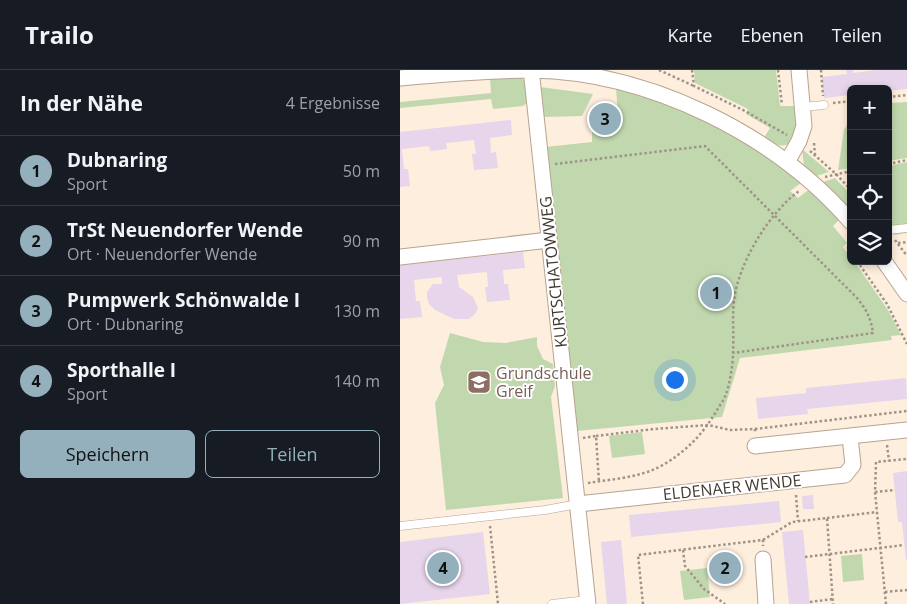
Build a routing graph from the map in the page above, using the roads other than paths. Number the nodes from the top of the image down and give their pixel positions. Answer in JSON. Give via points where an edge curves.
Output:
{"nodes":[{"id":1,"x":532,"y":70,"type":"edge"},
{"id":2,"x":799,"y":70,"type":"edge"},
{"id":3,"x":560,"y":71,"type":"edge"},
{"id":4,"x":400,"y":78,"type":"edge"},
{"id":5,"x":824,"y":104,"type":"road end"},
{"id":6,"x":803,"y":107,"type":"junction"},
{"id":7,"x":787,"y":162,"type":"junction"},
{"id":8,"x":849,"y":220,"type":"edge"},
{"id":9,"x":907,"y":228,"type":"edge"},
{"id":10,"x":892,"y":233,"type":"edge"},
{"id":11,"x":549,"y":240,"type":"junction"},
{"id":12,"x":400,"y":257,"type":"edge"},
{"id":13,"x":887,"y":265,"type":"edge"},
{"id":14,"x":907,"y":294,"type":"edge"},
{"id":15,"x":907,"y":430,"type":"edge"},
{"id":16,"x":850,"y":436,"type":"junction"},
{"id":17,"x":755,"y":446,"type":"road end"},
{"id":18,"x":578,"y":504,"type":"junction"},
{"id":19,"x":400,"y":526,"type":"edge"},
{"id":20,"x":763,"y":559,"type":"road end"},
{"id":21,"x":588,"y":602,"type":"edge"},
{"id":22,"x":552,"y":604,"type":"edge"},
{"id":23,"x":766,"y":604,"type":"edge"}],
"edges":[{"from":1,"to":3,"type":"street"},
{"from":1,"to":4,"type":"street"},
{"from":1,"to":11,"type":"street","name":"KURTSCHATOWWEG"},
{"from":2,"to":6,"type":"street"},
{"from":3,"to":7,"type":"street","via":[[641,87],[686,105],[736,130]]},
{"from":5,"to":6,"type":"lane"},
{"from":6,"to":7,"type":"street","via":[[804,126]]},
{"from":7,"to":8,"type":"street","via":[[810,180]]},
{"from":9,"to":10,"type":"lane"},
{"from":11,"to":12,"type":"street"},
{"from":11,"to":18,"type":"street","name":"KURTSCHATOWWEG"},
{"from":13,"to":14,"type":"street"},
{"from":15,"to":16,"type":"street"},
{"from":16,"to":17,"type":"street"},
{"from":16,"to":18,"type":"street","name":"ELDENAER WENDE","via":[[853,465],[845,475]]},
{"from":18,"to":19,"type":"lane"},
{"from":18,"to":21,"type":"street","name":"KURTSCHATOWWEG"},
{"from":20,"to":23,"type":"street"},
{"from":21,"to":22,"type":"lane"}]}
